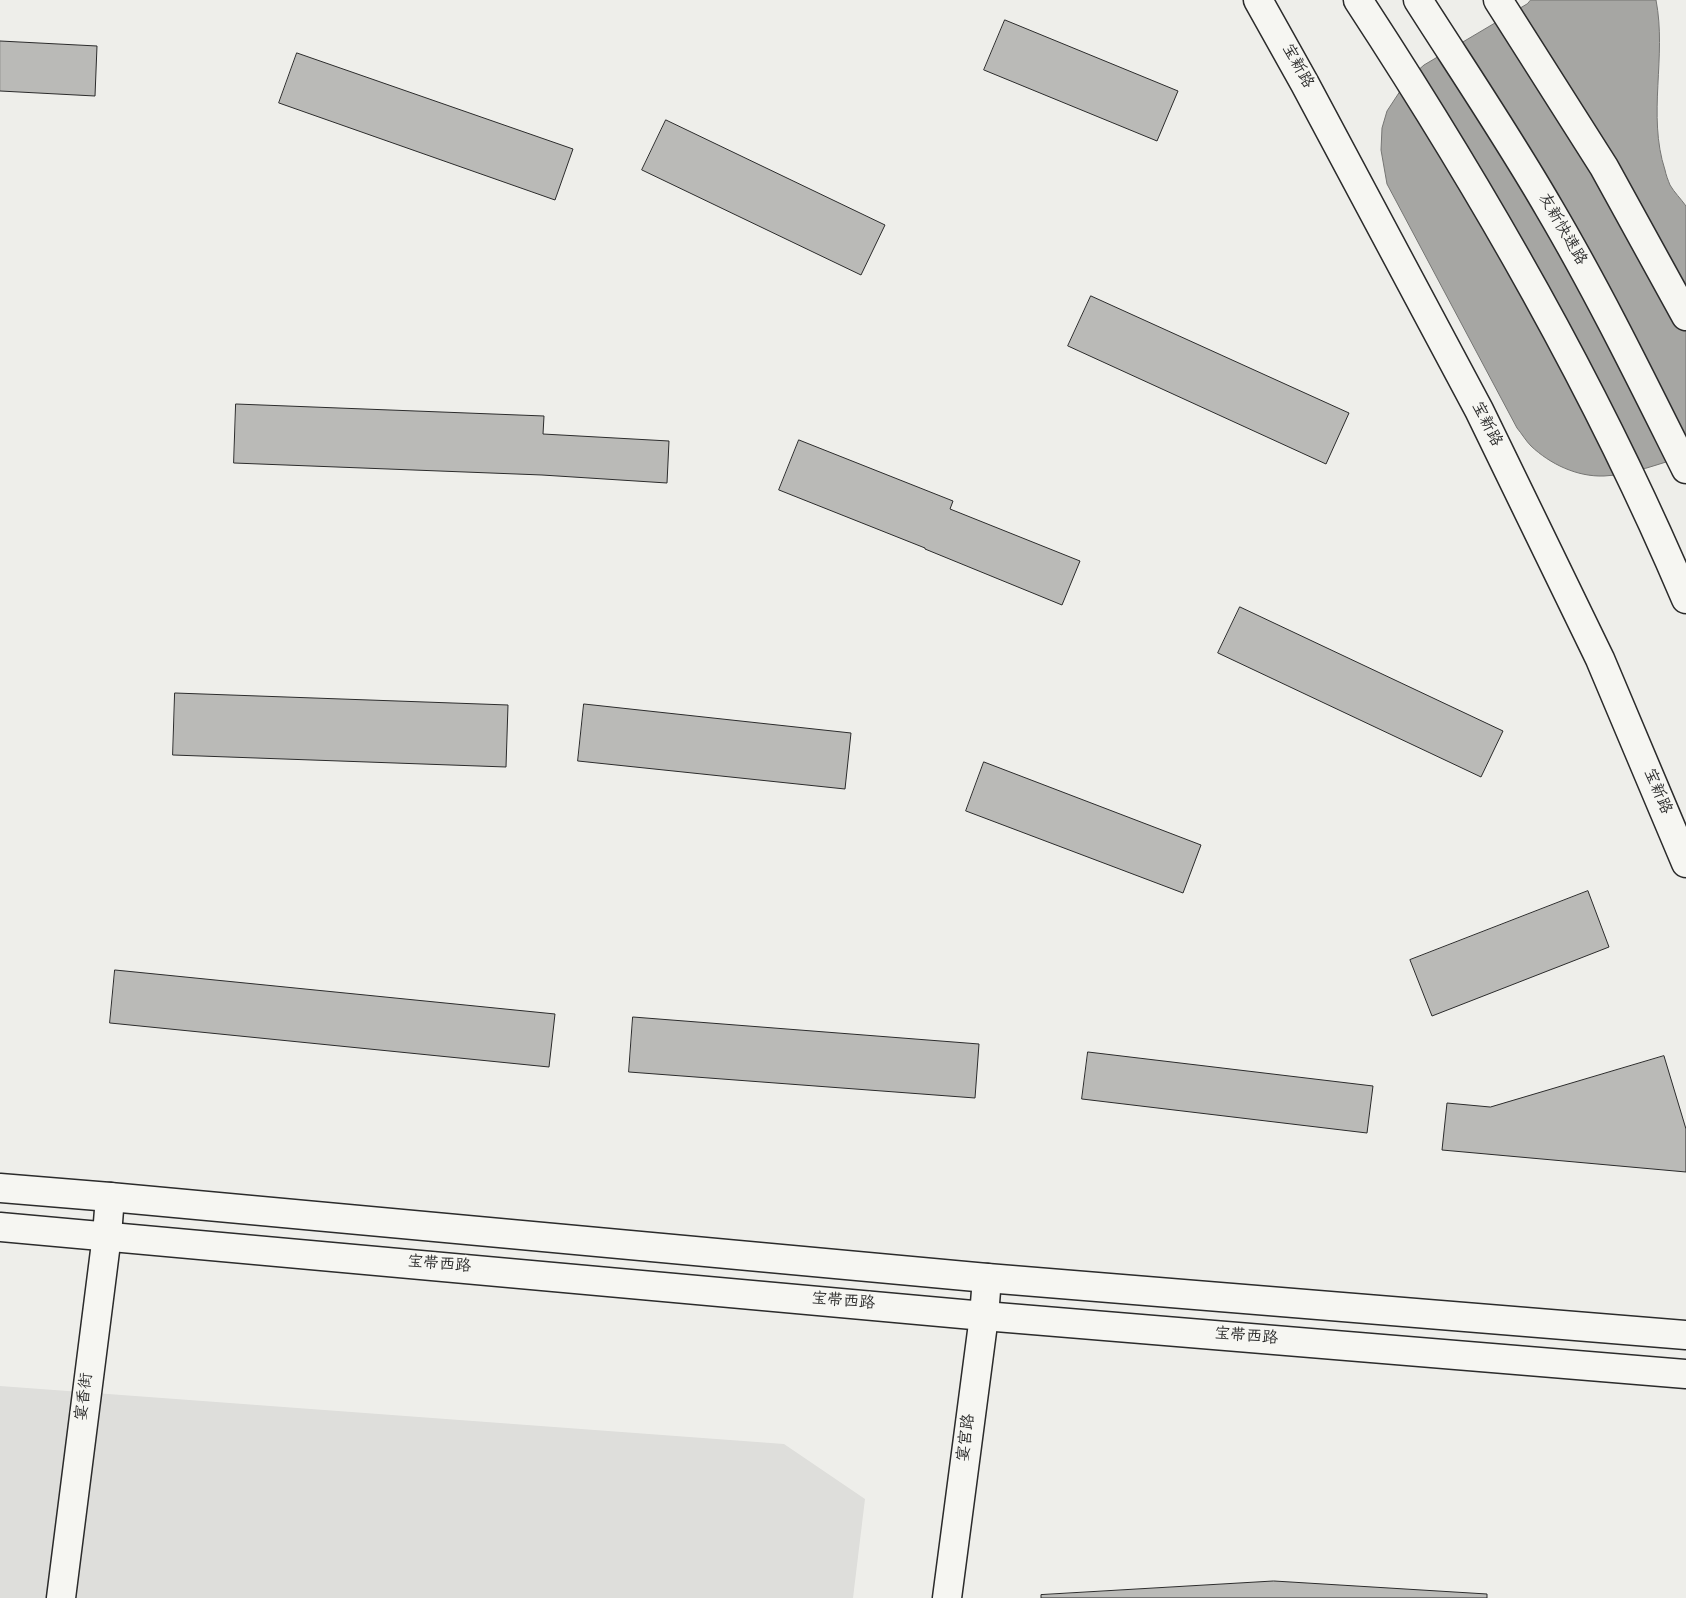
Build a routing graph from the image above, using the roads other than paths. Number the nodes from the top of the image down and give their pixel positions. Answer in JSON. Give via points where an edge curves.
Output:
{"nodes":[{"id":1,"x":1258,"y":0,"type":"edge"},
{"id":2,"x":1358,"y":0,"type":"edge"},
{"id":3,"x":1418,"y":0,"type":"edge"},
{"id":4,"x":1498,"y":0,"type":"edge"},
{"id":5,"x":1686,"y":316,"type":"edge"},
{"id":6,"x":1686,"y":469,"type":"edge"},
{"id":7,"x":1686,"y":599,"type":"edge"},
{"id":8,"x":1686,"y":863,"type":"edge"},
{"id":9,"x":0,"y":1188,"type":"edge"},
{"id":10,"x":110,"y":1197,"type":"junction"},
{"id":11,"x":0,"y":1226,"type":"edge"},
{"id":12,"x":107,"y":1235,"type":"junction"},
{"id":13,"x":987,"y":1278,"type":"junction"},
{"id":14,"x":984,"y":1316,"type":"junction"},
{"id":15,"x":1686,"y":1335,"type":"edge"},
{"id":16,"x":1686,"y":1374,"type":"edge"},
{"id":17,"x":60,"y":1598,"type":"edge"},
{"id":18,"x":947,"y":1598,"type":"edge"}],
"edges":[{"from":1,"to":8,"type":"main road","name":"宝新路","via":[[1478,410],[1600,659]]},
{"from":2,"to":7,"type":"main road","via":[[1481,197],[1594,400]]},
{"from":3,"to":6,"type":"main road","name":"友新快速路","via":[[1550,208],[1615,326]]},
{"from":4,"to":5,"type":"main road","via":[[1604,167]]},
{"from":9,"to":10,"type":"main road"},
{"from":10,"to":12,"type":"main road","name":"宴香街"},
{"from":10,"to":13,"type":"main road"},
{"from":11,"to":12,"type":"main road","name":"宝带西路"},
{"from":12,"to":14,"type":"main road","name":"宝带西路"},
{"from":12,"to":17,"type":"main road","name":"宴香街"},
{"from":13,"to":14,"type":"main road","name":"宴宫路"},
{"from":13,"to":15,"type":"main road"},
{"from":14,"to":16,"type":"main road","name":"宝带西路"},
{"from":14,"to":18,"type":"main road","name":"宴宫路"}]}
